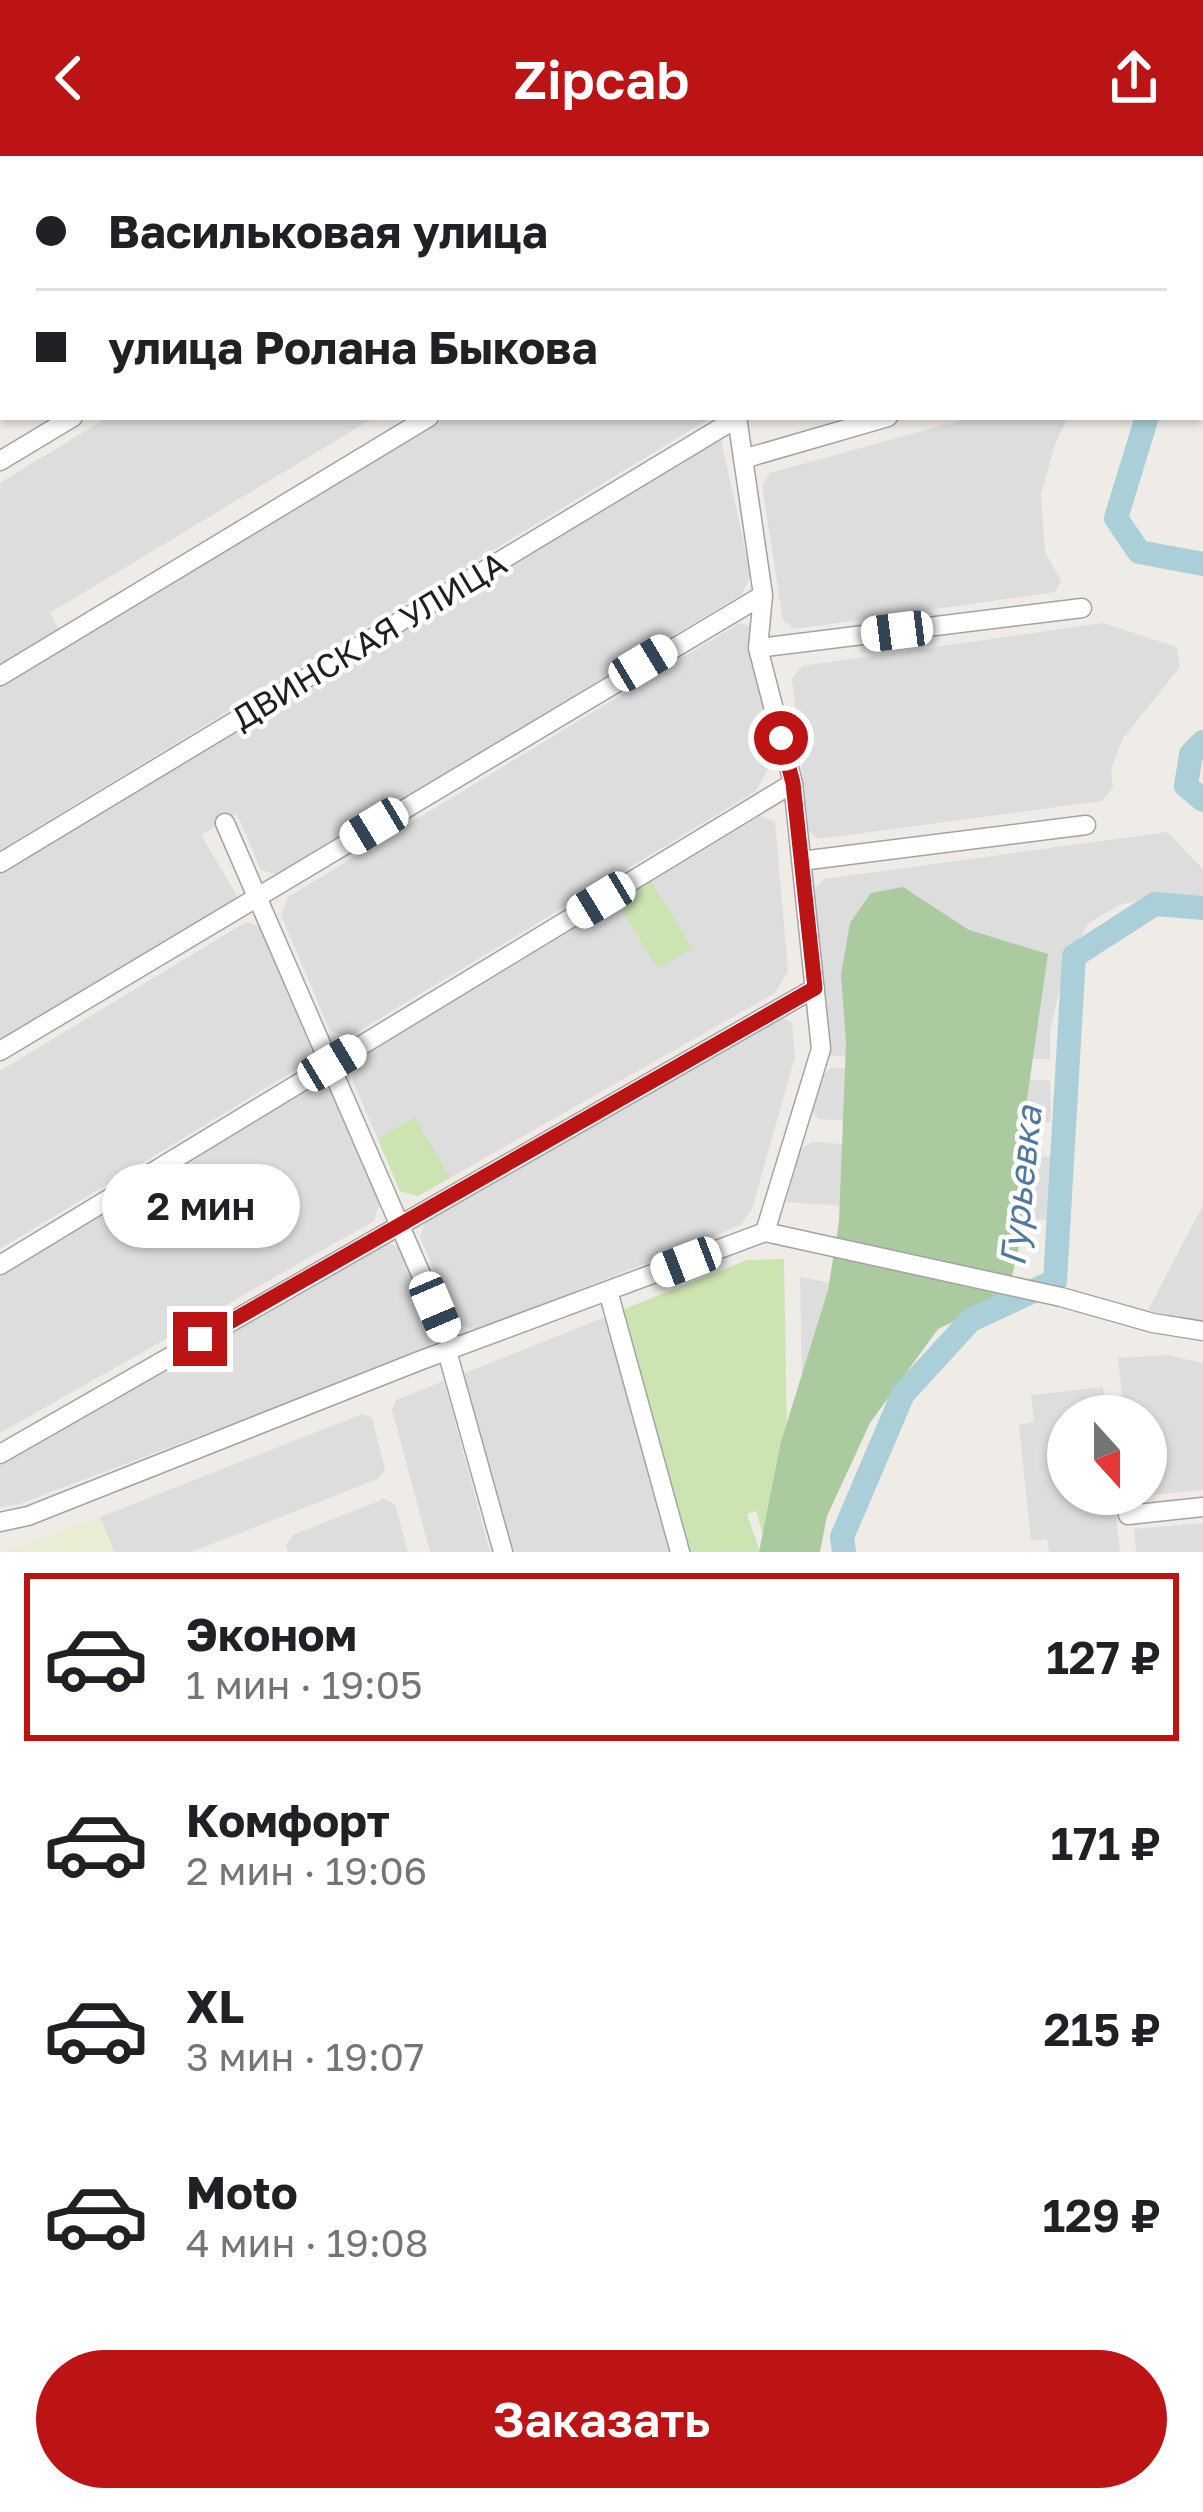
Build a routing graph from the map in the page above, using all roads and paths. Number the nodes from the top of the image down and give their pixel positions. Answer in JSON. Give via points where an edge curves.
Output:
{"nodes":[{"id":1,"x":68,"y":420,"type":"edge"},
{"id":2,"x":425,"y":420,"type":"edge"},
{"id":3,"x":734,"y":420,"type":"edge"},
{"id":4,"x":737,"y":420,"type":"edge"},
{"id":5,"x":878,"y":420,"type":"edge"},
{"id":6,"x":742,"y":459,"type":"junction"},
{"id":7,"x":0,"y":461,"type":"edge"},
{"id":8,"x":763,"y":595,"type":"junction"},
{"id":9,"x":1082,"y":608,"type":"dead end"},
{"id":10,"x":758,"y":648,"type":"junction"},
{"id":11,"x":0,"y":676,"type":"edge"},
{"id":12,"x":793,"y":783,"type":"junction"},
{"id":13,"x":225,"y":823,"type":"dead end"},
{"id":14,"x":1086,"y":825,"type":"dead end"},
{"id":15,"x":801,"y":861,"type":"junction"},
{"id":16,"x":0,"y":863,"type":"edge"},
{"id":17,"x":258,"y":896,"type":"junction"},
{"id":18,"x":815,"y":988,"type":"junction"},
{"id":19,"x":0,"y":1051,"type":"edge"},
{"id":20,"x":332,"y":1063,"type":"junction"},
{"id":21,"x":400,"y":1225,"type":"junction"},
{"id":22,"x":765,"y":1232,"type":"junction"},
{"id":23,"x":0,"y":1264,"type":"edge"},
{"id":24,"x":608,"y":1291,"type":"junction"},
{"id":25,"x":1203,"y":1331,"type":"edge"},
{"id":26,"x":450,"y":1350,"type":"junction"},
{"id":27,"x":0,"y":1454,"type":"edge"},
{"id":28,"x":1203,"y":1507,"type":"edge"},
{"id":29,"x":1167,"y":1511,"type":"edge"},
{"id":30,"x":0,"y":1522,"type":"edge"},
{"id":31,"x":502,"y":1552,"type":"edge"},
{"id":32,"x":680,"y":1552,"type":"edge"}],
"edges":[{"from":1,"to":7,"type":"street"},
{"from":2,"to":11,"type":"street"},
{"from":3,"to":16,"type":"street","name":"ДВИНСКАЯ УЛИЦА"},
{"from":4,"to":6,"type":"street"},
{"from":5,"to":6,"type":"street"},
{"from":6,"to":8,"type":"street"},
{"from":8,"to":10,"type":"street"},
{"from":8,"to":17,"type":"street"},
{"from":9,"to":10,"type":"street"},
{"from":10,"to":12,"type":"street"},
{"from":12,"to":15,"type":"street"},
{"from":12,"to":20,"type":"street"},
{"from":13,"to":17,"type":"street"},
{"from":14,"to":15,"type":"street"},
{"from":15,"to":18,"type":"street"},
{"from":17,"to":19,"type":"street"},
{"from":17,"to":20,"type":"street"},
{"from":18,"to":21,"type":"street"},
{"from":18,"to":22,"type":"street","via":[[821,1049]]},
{"from":20,"to":21,"type":"street"},
{"from":20,"to":23,"type":"street"},
{"from":21,"to":26,"type":"street"},
{"from":21,"to":27,"type":"street"},
{"from":22,"to":24,"type":"street"},
{"from":22,"to":25,"type":"street"},
{"from":24,"to":26,"type":"street"},
{"from":24,"to":32,"type":"street"},
{"from":26,"to":30,"type":"street"},
{"from":26,"to":31,"type":"street"},
{"from":28,"to":29,"type":"street"}]}
